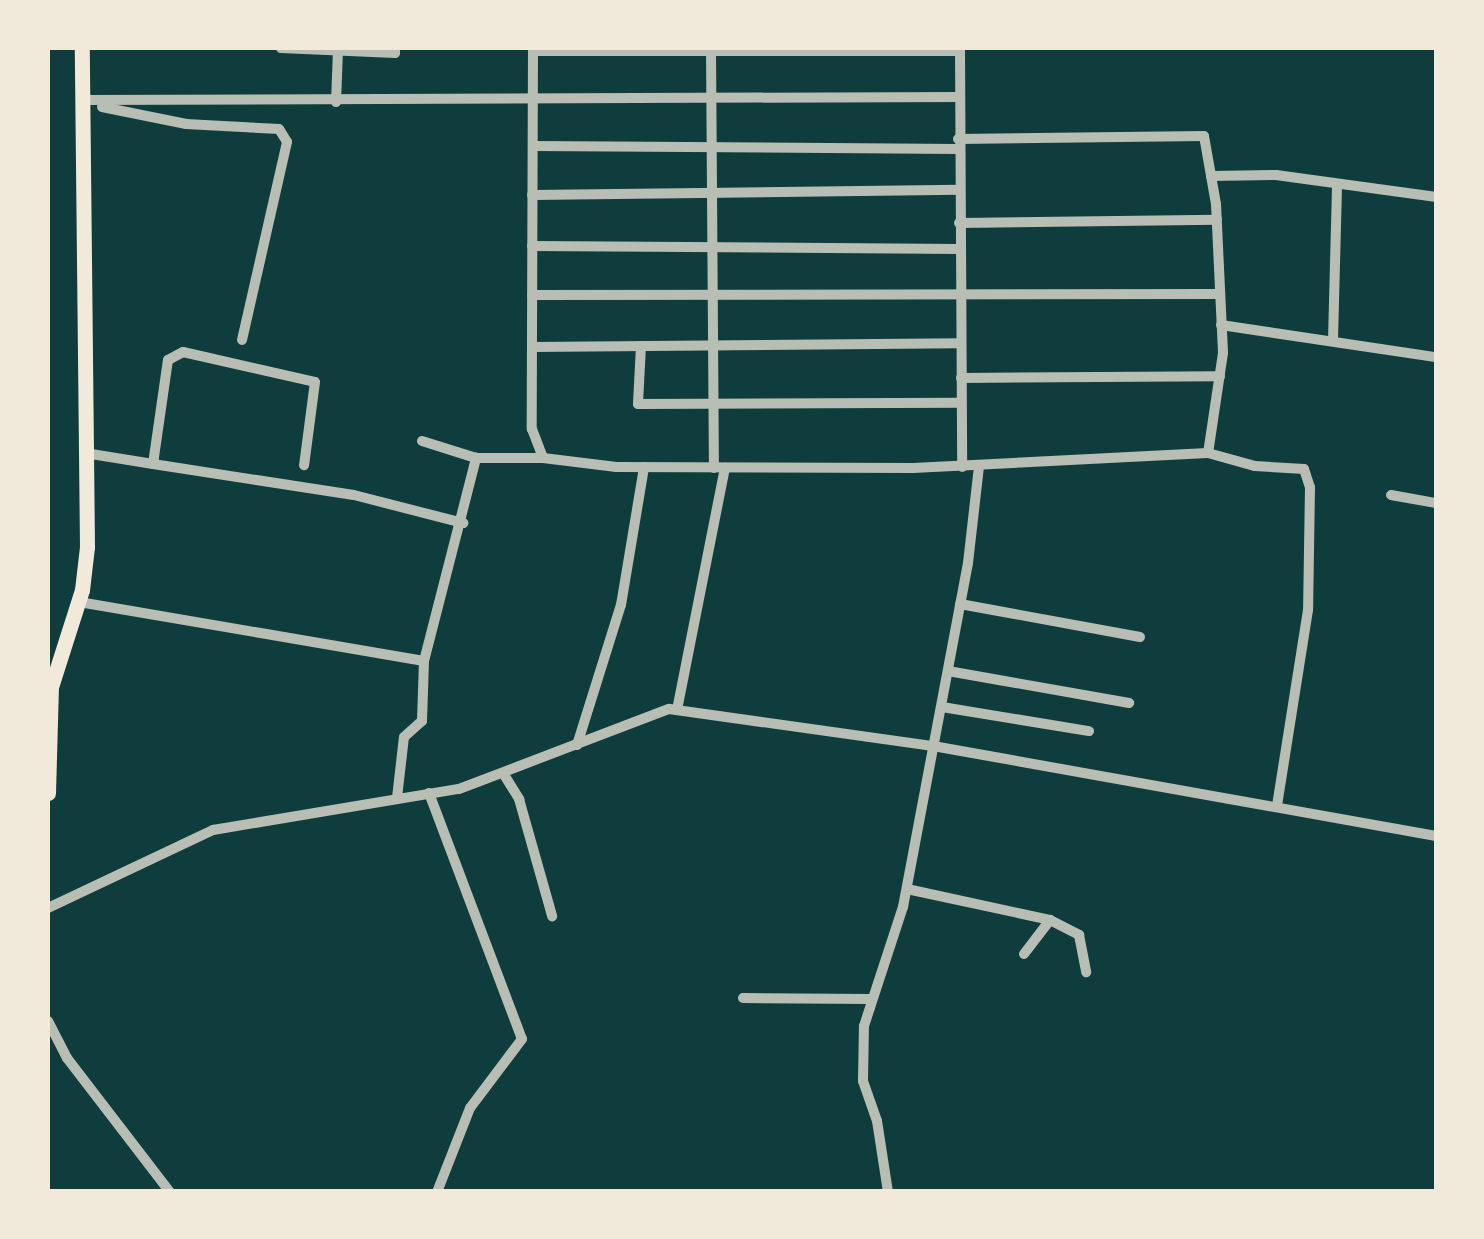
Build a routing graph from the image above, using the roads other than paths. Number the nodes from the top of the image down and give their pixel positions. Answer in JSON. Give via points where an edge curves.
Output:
{"nodes":[{"id":1,"x":82,"y":48,"type":"edge"},
{"id":2,"x":282,"y":48,"type":"edge"},
{"id":3,"x":394,"y":48,"type":"edge"},
{"id":4,"x":533,"y":49,"type":"edge"},
{"id":5,"x":711,"y":49,"type":"edge"},
{"id":6,"x":960,"y":49,"type":"edge"},
{"id":7,"x":338,"y":50,"type":"junction"},
{"id":8,"x":533,"y":97,"type":"junction"},
{"id":9,"x":711,"y":97,"type":"junction"},
{"id":10,"x":959,"y":98,"type":"junction"},
{"id":11,"x":82,"y":100,"type":"junction"},
{"id":12,"x":336,"y":102,"type":"junction"},
{"id":13,"x":959,"y":144,"type":"junction"},
{"id":14,"x":533,"y":146,"type":"junction"},
{"id":15,"x":712,"y":147,"type":"junction"},
{"id":16,"x":1211,"y":176,"type":"junction"},
{"id":17,"x":1337,"y":186,"type":"junction"},
{"id":18,"x":959,"y":190,"type":"junction"},
{"id":19,"x":712,"y":193,"type":"junction"},
{"id":20,"x":532,"y":195,"type":"junction"},
{"id":21,"x":1436,"y":197,"type":"edge"},
{"id":22,"x":1217,"y":220,"type":"junction"},
{"id":23,"x":959,"y":223,"type":"junction"},
{"id":24,"x":532,"y":246,"type":"junction"},
{"id":25,"x":712,"y":248,"type":"junction"},
{"id":26,"x":960,"y":249,"type":"junction"},
{"id":27,"x":1219,"y":294,"type":"junction"},
{"id":28,"x":532,"y":295,"type":"junction"},
{"id":29,"x":713,"y":296,"type":"junction"},
{"id":30,"x":960,"y":297,"type":"junction"},
{"id":31,"x":1222,"y":325,"type":"junction"},
{"id":32,"x":242,"y":340,"type":"dead end"},
{"id":33,"x":1333,"y":340,"type":"junction"},
{"id":34,"x":960,"y":343,"type":"junction"},
{"id":35,"x":713,"y":345,"type":"junction"},
{"id":36,"x":642,"y":346,"type":"junction"},
{"id":37,"x":532,"y":347,"type":"junction"},
{"id":38,"x":1436,"y":357,"type":"edge"},
{"id":39,"x":1220,"y":376,"type":"junction"},
{"id":40,"x":961,"y":378,"type":"junction"},
{"id":41,"x":961,"y":403,"type":"junction"},
{"id":42,"x":714,"y":404,"type":"junction"},
{"id":43,"x":422,"y":440,"type":"dead end"},
{"id":44,"x":85,"y":453,"type":"junction"},
{"id":45,"x":1208,"y":453,"type":"junction"},
{"id":46,"x":476,"y":458,"type":"junction"},
{"id":47,"x":542,"y":458,"type":"junction"},
{"id":48,"x":153,"y":464,"type":"junction"},
{"id":49,"x":304,"y":465,"type":"dead end"},
{"id":50,"x":979,"y":466,"type":"junction"},
{"id":51,"x":644,"y":467,"type":"junction"},
{"id":52,"x":720,"y":468,"type":"junction"},
{"id":53,"x":962,"y":468,"type":"junction"},
{"id":54,"x":1391,"y":496,"type":"dead end"},
{"id":55,"x":1436,"y":503,"type":"edge"},
{"id":56,"x":463,"y":524,"type":"junction"},
{"id":57,"x":79,"y":602,"type":"junction"},
{"id":58,"x":960,"y":604,"type":"junction"},
{"id":59,"x":1140,"y":637,"type":"dead end"},
{"id":60,"x":424,"y":661,"type":"junction"},
{"id":61,"x":948,"y":672,"type":"junction"},
{"id":62,"x":1130,"y":703,"type":"dead end"},
{"id":63,"x":942,"y":707,"type":"junction"},
{"id":64,"x":678,"y":710,"type":"junction"},
{"id":65,"x":1089,"y":732,"type":"dead end"},
{"id":66,"x":577,"y":746,"type":"junction"},
{"id":67,"x":933,"y":746,"type":"junction"},
{"id":68,"x":502,"y":772,"type":"junction"},
{"id":69,"x":48,"y":793,"type":"edge"},
{"id":70,"x":428,"y":794,"type":"junction"},
{"id":71,"x":397,"y":798,"type":"junction"},
{"id":72,"x":1277,"y":805,"type":"junction"},
{"id":73,"x":1436,"y":836,"type":"edge"},
{"id":74,"x":907,"y":888,"type":"junction"},
{"id":75,"x":48,"y":908,"type":"edge"},
{"id":76,"x":552,"y":916,"type":"dead end"},
{"id":77,"x":1050,"y":920,"type":"junction"},
{"id":78,"x":1024,"y":954,"type":"dead end"},
{"id":79,"x":1086,"y":972,"type":"dead end"},
{"id":80,"x":743,"y":998,"type":"dead end"},
{"id":81,"x":870,"y":999,"type":"junction"},
{"id":82,"x":48,"y":1021,"type":"edge"},
{"id":83,"x":170,"y":1192,"type":"edge"},
{"id":84,"x":437,"y":1192,"type":"edge"},
{"id":85,"x":888,"y":1192,"type":"edge"}],
"edges":[{"from":1,"to":11,"type":"main road"},
{"from":2,"to":7,"type":"street"},
{"from":3,"to":7,"type":"street"},
{"from":4,"to":5,"type":"street"},
{"from":4,"to":8,"type":"street"},
{"from":5,"to":6,"type":"street"},
{"from":5,"to":9,"type":"street"},
{"from":6,"to":10,"type":"street"},
{"from":7,"to":12,"type":"street"},
{"from":8,"to":9,"type":"street"},
{"from":8,"to":12,"type":"street"},
{"from":8,"to":14,"type":"street"},
{"from":9,"to":10,"type":"street"},
{"from":9,"to":15,"type":"street"},
{"from":10,"to":13,"type":"street"},
{"from":11,"to":12,"type":"street"},
{"from":11,"to":32,"type":"street","via":[[186,124],[279,129],[287,142]]},
{"from":11,"to":44,"type":"main road"},
{"from":13,"to":15,"type":"street"},
{"from":13,"to":16,"type":"street","via":[[1204,136]]},
{"from":13,"to":18,"type":"street"},
{"from":14,"to":15,"type":"street"},
{"from":14,"to":20,"type":"street"},
{"from":15,"to":19,"type":"street"},
{"from":16,"to":17,"type":"street","via":[[1276,175]]},
{"from":16,"to":22,"type":"street"},
{"from":17,"to":21,"type":"street"},
{"from":17,"to":33,"type":"street"},
{"from":18,"to":19,"type":"street"},
{"from":18,"to":23,"type":"street"},
{"from":19,"to":20,"type":"street"},
{"from":19,"to":25,"type":"street"},
{"from":20,"to":24,"type":"street"},
{"from":22,"to":23,"type":"street"},
{"from":22,"to":27,"type":"street"},
{"from":23,"to":26,"type":"street"},
{"from":24,"to":25,"type":"street"},
{"from":24,"to":28,"type":"street"},
{"from":25,"to":26,"type":"street"},
{"from":25,"to":29,"type":"street"},
{"from":26,"to":30,"type":"street"},
{"from":27,"to":30,"type":"street"},
{"from":27,"to":31,"type":"street"},
{"from":28,"to":29,"type":"street"},
{"from":28,"to":37,"type":"street"},
{"from":29,"to":30,"type":"street"},
{"from":29,"to":35,"type":"street"},
{"from":30,"to":34,"type":"street"},
{"from":31,"to":33,"type":"street"},
{"from":31,"to":39,"type":"street"},
{"from":33,"to":38,"type":"street"},
{"from":34,"to":35,"type":"street"},
{"from":34,"to":40,"type":"street"},
{"from":35,"to":36,"type":"street"},
{"from":35,"to":42,"type":"street"},
{"from":36,"to":37,"type":"street"},
{"from":36,"to":42,"type":"street","via":[[638,404]]},
{"from":37,"to":47,"type":"street","via":[[532,430]]},
{"from":39,"to":40,"type":"street"},
{"from":39,"to":45,"type":"street"},
{"from":40,"to":41,"type":"street"},
{"from":41,"to":42,"type":"street"},
{"from":41,"to":53,"type":"street"},
{"from":42,"to":52,"type":"street"},
{"from":43,"to":46,"type":"street"},
{"from":44,"to":48,"type":"street"},
{"from":44,"to":57,"type":"main road"},
{"from":45,"to":50,"type":"street"},
{"from":45,"to":72,"type":"street","via":[[1254,466],[1304,468],[1310,487],[1308,610]]},
{"from":46,"to":47,"type":"street"},
{"from":46,"to":56,"type":"street"},
{"from":47,"to":51,"type":"street"},
{"from":48,"to":49,"type":"street","via":[[168,360],[183,352],[314,382]]},
{"from":48,"to":56,"type":"street","via":[[354,495]]},
{"from":50,"to":53,"type":"street"},
{"from":50,"to":58,"type":"street"},
{"from":51,"to":52,"type":"street"},
{"from":51,"to":66,"type":"street","via":[[621,606]]},
{"from":52,"to":53,"type":"street"},
{"from":52,"to":64,"type":"street"},
{"from":54,"to":55,"type":"street"},
{"from":56,"to":60,"type":"street"},
{"from":57,"to":60,"type":"street"},
{"from":57,"to":69,"type":"main road","via":[[50,687]]},
{"from":58,"to":59,"type":"street"},
{"from":58,"to":61,"type":"street"},
{"from":60,"to":71,"type":"street","via":[[422,720],[404,737]]},
{"from":61,"to":62,"type":"street"},
{"from":61,"to":63,"type":"street"},
{"from":63,"to":65,"type":"street"},
{"from":63,"to":67,"type":"street"},
{"from":64,"to":66,"type":"street"},
{"from":64,"to":67,"type":"street"},
{"from":66,"to":68,"type":"street"},
{"from":67,"to":72,"type":"street"},
{"from":67,"to":74,"type":"street"},
{"from":68,"to":70,"type":"street"},
{"from":68,"to":76,"type":"street","via":[[519,799]]},
{"from":70,"to":71,"type":"street"},
{"from":70,"to":84,"type":"street","via":[[522,1039],[470,1108]]},
{"from":71,"to":75,"type":"street","via":[[212,830]]},
{"from":72,"to":73,"type":"street"},
{"from":74,"to":77,"type":"street"},
{"from":74,"to":81,"type":"street"},
{"from":77,"to":78,"type":"street"},
{"from":77,"to":79,"type":"street","via":[[1079,935]]},
{"from":80,"to":81,"type":"street"},
{"from":81,"to":85,"type":"street","via":[[863,1081]]},
{"from":82,"to":83,"type":"street","via":[[67,1058]]}]}
